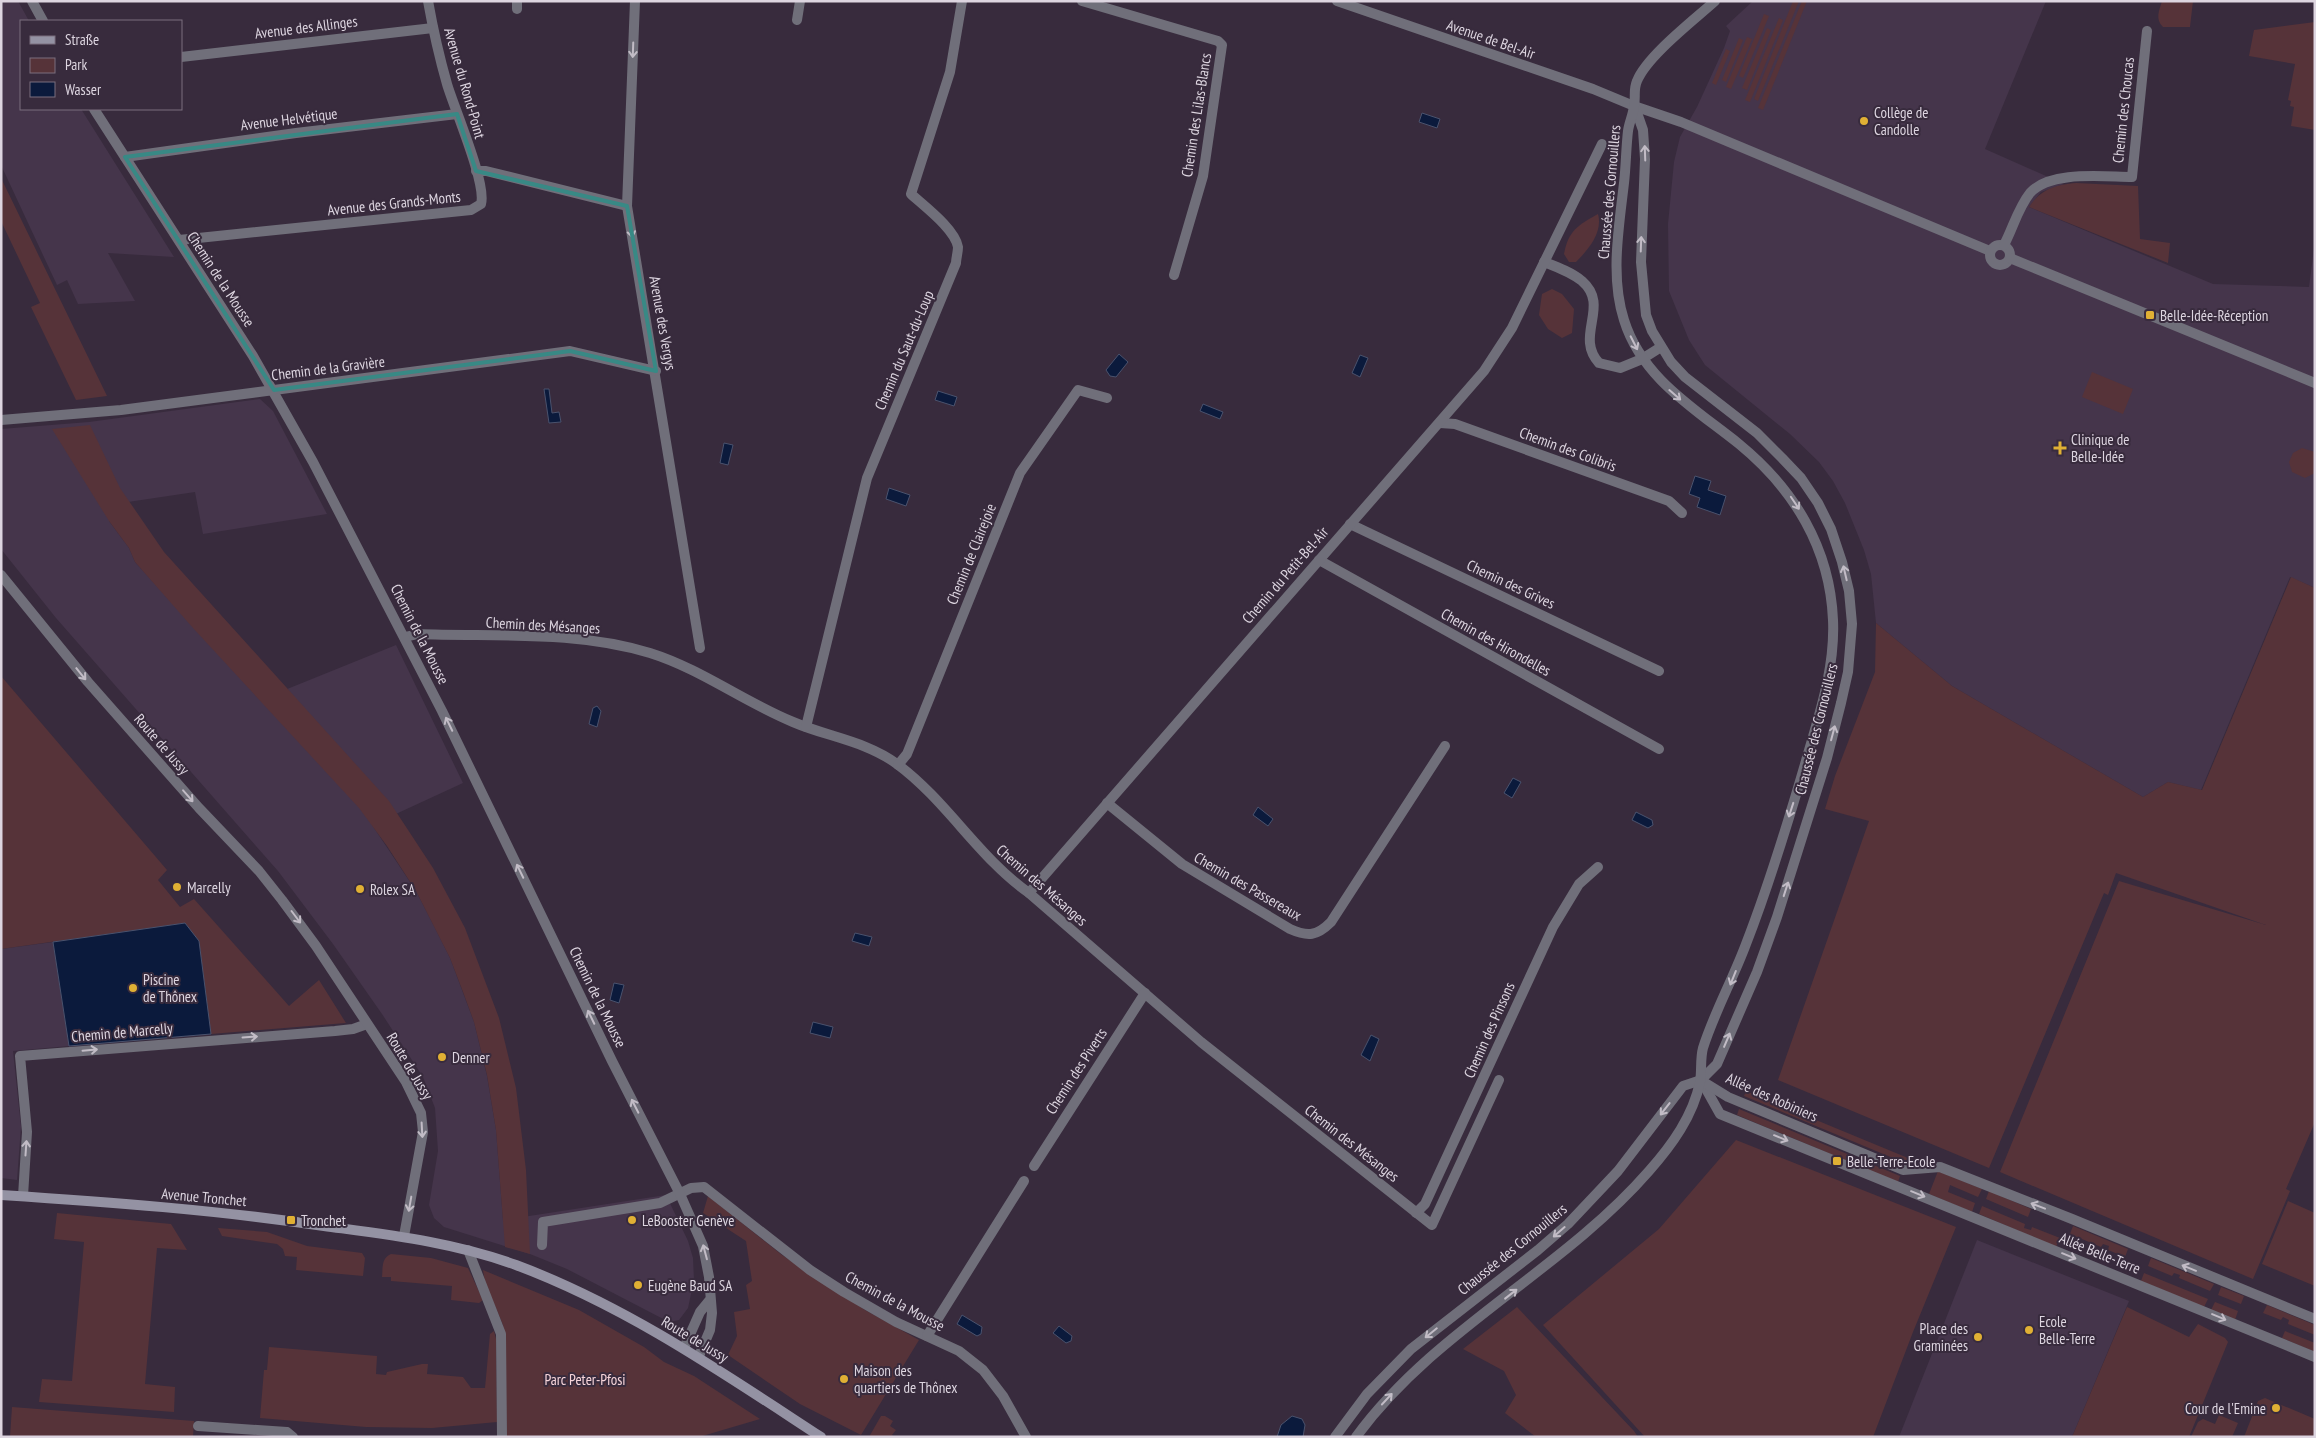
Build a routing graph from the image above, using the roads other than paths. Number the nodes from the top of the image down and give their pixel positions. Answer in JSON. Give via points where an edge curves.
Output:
{"nodes":[{"id":1,"x":32,"y":1,"type":"edge"},
{"id":2,"x":428,"y":1,"type":"edge"},
{"id":3,"x":635,"y":1,"type":"edge"},
{"id":4,"x":800,"y":1,"type":"edge"},
{"id":5,"x":962,"y":1,"type":"edge"},
{"id":6,"x":1082,"y":1,"type":"edge"},
{"id":7,"x":1337,"y":1,"type":"edge"},
{"id":8,"x":1715,"y":1,"type":"edge"},
{"id":9,"x":42,"y":20,"type":"edge"},
{"id":10,"x":797,"y":20,"type":"dead end"},
{"id":11,"x":433,"y":28,"type":"junction"},
{"id":12,"x":2147,"y":31,"type":"dead end"},
{"id":13,"x":182,"y":57,"type":"edge"},
{"id":14,"x":1634,"y":106,"type":"junction"},
{"id":15,"x":95,"y":110,"type":"edge"},
{"id":16,"x":457,"y":114,"type":"junction"},
{"id":17,"x":1602,"y":144,"type":"dead end"},
{"id":18,"x":125,"y":157,"type":"junction"},
{"id":19,"x":476,"y":171,"type":"junction"},
{"id":20,"x":627,"y":206,"type":"junction"},
{"id":21,"x":179,"y":240,"type":"junction"},
{"id":22,"x":2004,"y":245,"type":"junction"},
{"id":23,"x":1990,"y":251,"type":"junction"},
{"id":24,"x":2010,"y":258,"type":"junction"},
{"id":25,"x":1544,"y":262,"type":"junction"},
{"id":26,"x":1174,"y":275,"type":"dead end"},
{"id":27,"x":1661,"y":347,"type":"junction"},
{"id":28,"x":1642,"y":359,"type":"junction"},
{"id":29,"x":656,"y":371,"type":"junction"},
{"id":30,"x":2315,"y":383,"type":"edge"},
{"id":31,"x":274,"y":390,"type":"junction"},
{"id":32,"x":1107,"y":398,"type":"dead end"},
{"id":33,"x":1,"y":420,"type":"edge"},
{"id":34,"x":1440,"y":422,"type":"junction"},
{"id":35,"x":1682,"y":513,"type":"dead end"},
{"id":36,"x":1350,"y":524,"type":"junction"},
{"id":37,"x":1319,"y":560,"type":"junction"},
{"id":38,"x":1,"y":575,"type":"edge"},
{"id":39,"x":405,"y":637,"type":"junction"},
{"id":40,"x":700,"y":648,"type":"dead end"},
{"id":41,"x":1659,"y":671,"type":"dead end"},
{"id":42,"x":806,"y":727,"type":"junction"},
{"id":43,"x":1445,"y":746,"type":"dead end"},
{"id":44,"x":1659,"y":749,"type":"dead end"},
{"id":45,"x":898,"y":765,"type":"junction"},
{"id":46,"x":1107,"y":803,"type":"junction"},
{"id":47,"x":1598,"y":867,"type":"dead end"},
{"id":48,"x":1029,"y":893,"type":"junction"},
{"id":49,"x":1145,"y":993,"type":"junction"},
{"id":50,"x":368,"y":1024,"type":"junction"},
{"id":51,"x":1499,"y":1080,"type":"dead end"},
{"id":52,"x":1701,"y":1080,"type":"junction"},
{"id":53,"x":1034,"y":1166,"type":"dead end"},
{"id":54,"x":1940,"y":1167,"type":"joint"},
{"id":55,"x":1873,"y":1176,"type":"joint"},
{"id":56,"x":1024,"y":1181,"type":"dead end"},
{"id":57,"x":680,"y":1194,"type":"junction"},
{"id":58,"x":1,"y":1195,"type":"edge"},
{"id":59,"x":23,"y":1196,"type":"junction"},
{"id":60,"x":1416,"y":1213,"type":"junction"},
{"id":61,"x":404,"y":1236,"type":"junction"},
{"id":62,"x":542,"y":1245,"type":"dead end"},
{"id":63,"x":468,"y":1250,"type":"junction"},
{"id":64,"x":710,"y":1301,"type":"junction"},
{"id":65,"x":2315,"y":1319,"type":"edge"},
{"id":66,"x":927,"y":1336,"type":"junction"},
{"id":67,"x":684,"y":1348,"type":"junction"},
{"id":68,"x":698,"y":1356,"type":"junction"},
{"id":69,"x":2315,"y":1357,"type":"edge"},
{"id":70,"x":198,"y":1426,"type":"dead end"},
{"id":71,"x":293,"y":1437,"type":"edge"},
{"id":72,"x":502,"y":1437,"type":"edge"},
{"id":73,"x":821,"y":1437,"type":"edge"},
{"id":74,"x":1026,"y":1437,"type":"edge"},
{"id":75,"x":1335,"y":1437,"type":"edge"},
{"id":76,"x":1356,"y":1437,"type":"edge"}],
"edges":[{"from":1,"to":9,"type":"street"},
{"from":2,"to":11,"type":"street","name":"Avenue du Rond-Point"},
{"from":3,"to":20,"type":"street","name":"Avenue des Vergys","one_way":true},
{"from":4,"to":10,"type":"street"},
{"from":5,"to":42,"type":"street","name":"Chemin du Saut-du-Loup","via":[[950,72],[911,194],[953,237],[958,247],[956,263],[867,478]]},
{"from":6,"to":26,"type":"street","name":"Chemin des Lilas-Blancs","via":[[1218,41],[1222,45],[1203,176]]},
{"from":7,"to":14,"type":"street","name":"Avenue de Bel-Air"},
{"from":8,"to":14,"type":"street","via":[[1642,72],[1634,90]]},
{"from":11,"to":13,"type":"street","name":"Avenue des Allinges"},
{"from":11,"to":16,"type":"street","name":"Avenue du Rond-Point"},
{"from":12,"to":22,"type":"street","name":"Chemin des Choucas","via":[[2132,177],[2079,177],[2039,186],[2025,200]]},
{"from":14,"to":23,"type":"street","name":"Avenue de Bel-Air","via":[[1681,122]]},
{"from":27,"to":14,"type":"street","name":"Chaussée des Cornouillers","one_way":true,"via":[[1646,315],[1642,286],[1645,159],[1643,130]]},
{"from":14,"to":28,"type":"street","name":"Chaussée des Cornouillers","one_way":true,"via":[[1628,130],[1617,282],[1623,320]]},
{"from":15,"to":18,"type":"street","name":"Chemin de la Mousse"},
{"from":16,"to":18,"type":"street","name":"Avenue Helvétique"},
{"from":16,"to":19,"type":"street","name":"Avenue du Rond-Point"},
{"from":17,"to":25,"type":"street","name":"Chemin du Petit-Bel-Air"},
{"from":18,"to":21,"type":"street","name":"Chemin de la Mousse"},
{"from":19,"to":20,"type":"street"},
{"from":19,"to":21,"type":"street","name":"Avenue des Grands-Monts","via":[[482,202],[471,210]]},
{"from":20,"to":29,"type":"street","name":"Avenue des Vergys","one_way":true},
{"from":21,"to":31,"type":"street","name":"Chemin de la Mousse"},
{"from":22,"to":23,"type":"street","via":[[1995,246]]},
{"from":22,"to":24,"type":"street","via":[[2010,252]]},
{"from":23,"to":24,"type":"street","via":[[1995,264],[2004,264]]},
{"from":24,"to":30,"type":"street"},
{"from":25,"to":28,"type":"street","via":[[1576,277],[1589,289],[1594,308],[1589,349],[1599,363],[1620,368]]},
{"from":25,"to":34,"type":"street","name":"Chemin du Petit-Bel-Air","via":[[1512,328],[1484,371]]},
{"from":27,"to":28,"type":"street"},
{"from":52,"to":27,"type":"street","name":"Chaussée des Cornouillers","one_way":true,"via":[[1717,1064],[1777,917],[1827,758],[1848,672],[1852,624],[1849,591],[1831,529],[1801,478],[1757,433],[1685,377]]},
{"from":28,"to":52,"type":"street","name":"Chaussée des Cornouillers","one_way":true,"via":[[1674,394],[1766,467],[1789,493],[1824,561],[1833,623],[1831,662],[1822,707],[1747,942],[1703,1048]]},
{"from":29,"to":31,"type":"street","name":"Chemin de la Gravière","via":[[570,351]]},
{"from":29,"to":40,"type":"street","name":"Avenue des Vergys"},
{"from":31,"to":33,"type":"street","name":"Chemin de la Gravière","via":[[121,410]]},
{"from":31,"to":39,"type":"street","name":"Chemin de la Mousse"},
{"from":32,"to":45,"type":"street","name":"Chemin de Clairejoie","via":[[1078,390],[1020,473],[907,754]]},
{"from":34,"to":35,"type":"street","name":"Chemin des Colibris","via":[[1455,424],[1669,501]]},
{"from":34,"to":36,"type":"street","name":"Chemin du Petit-Bel-Air"},
{"from":36,"to":37,"type":"street","name":"Chemin du Petit-Bel-Air"},
{"from":36,"to":41,"type":"street","name":"Chemin des Grives"},
{"from":37,"to":44,"type":"street","name":"Chemin des Hirondelles"},
{"from":37,"to":46,"type":"street","name":"Chemin du Petit-Bel-Air"},
{"from":38,"to":50,"type":"street","name":"Route de Jussy","one_way":true,"via":[[88,682],[258,871],[300,923]]},
{"from":39,"to":42,"type":"street","name":"Chemin des Mésanges","via":[[418,634],[542,637],[585,639],[626,646],[676,663]]},
{"from":57,"to":39,"type":"street","name":"Chemin de la Mousse","one_way":true},
{"from":42,"to":45,"type":"street","name":"Chemin des Mésanges","via":[[870,748]]},
{"from":43,"to":46,"type":"street","name":"Chemin des Passereaux","via":[[1331,922],[1313,935],[1303,935],[1290,929],[1182,864]]},
{"from":45,"to":48,"type":"street","name":"Chemin des Mésanges","via":[[930,792],[996,867]]},
{"from":46,"to":48,"type":"street","name":"Chemin du Petit-Bel-Air"},
{"from":47,"to":60,"type":"street","name":"Chemin des Pinsons","via":[[1579,884],[1553,927],[1425,1204]]},
{"from":48,"to":49,"type":"street","name":"Chemin des Mésanges"},
{"from":49,"to":53,"type":"street","name":"Chemin des Piverts"},
{"from":49,"to":60,"type":"street","name":"Chemin des Mésanges","via":[[1201,1042]]},
{"from":59,"to":50,"type":"street","name":"Chemin de Marcelly","one_way":true,"via":[[27,1132],[20,1056],[335,1031]]},
{"from":50,"to":61,"type":"street","name":"Route de Jussy","one_way":true,"via":[[406,1082],[421,1113],[422,1142]]},
{"from":51,"to":60,"type":"street","name":"Chemin des Mésanges","via":[[1432,1225]]},
{"from":52,"to":54,"type":"street","name":"Allée des Robiniers","via":[[1732,1099],[1903,1170]]},
{"from":52,"to":55,"type":"street","name":"Allée des Robiniers","one_way":true,"via":[[1720,1114]]},
{"from":52,"to":75,"type":"street","name":"Chaussée des Cornouillers","one_way":true,"via":[[1683,1086],[1618,1172],[1568,1224],[1412,1349],[1366,1394]]},
{"from":76,"to":52,"type":"street","name":"Chaussée des Cornouillers","one_way":true,"via":[[1376,1410],[1417,1368],[1586,1234],[1624,1198],[1651,1170],[1687,1120]]},
{"from":65,"to":54,"type":"street","name":"Allée Belle-Terre","one_way":true},
{"from":55,"to":69,"type":"street","name":"Allée Belle-Terre","one_way":true},
{"from":56,"to":66,"type":"street"},
{"from":57,"to":62,"type":"street","name":"Chemin de la Mousse","via":[[660,1203],[543,1222]]},
{"from":64,"to":57,"type":"street","name":"Chemin de la Mousse","one_way":true,"via":[[703,1246]]},
{"from":57,"to":66,"type":"street","name":"Chemin de la Mousse","via":[[691,1188],[704,1187],[810,1270],[889,1318]]},
{"from":58,"to":59,"type":"main road","name":"Avenue Tronchet"},
{"from":59,"to":61,"type":"main road","name":"Avenue Tronchet","via":[[210,1212]]},
{"from":61,"to":63,"type":"main road","name":"Route de Jussy"},
{"from":63,"to":67,"type":"main road","name":"Route de Jussy","via":[[533,1272],[584,1295]]},
{"from":63,"to":72,"type":"street","via":[[501,1334]]},
{"from":64,"to":67,"type":"street","via":[[700,1312]]},
{"from":64,"to":68,"type":"street","name":"Chemin de la Mousse","via":[[710,1330]]},
{"from":66,"to":74,"type":"street","name":"Chemin de la Mousse","via":[[959,1351],[983,1370],[1003,1396]]},
{"from":67,"to":68,"type":"main road","name":"Route de Jussy"},
{"from":68,"to":73,"type":"main road","name":"Route de Jussy"},
{"from":70,"to":71,"type":"street","via":[[287,1432]]}]}
